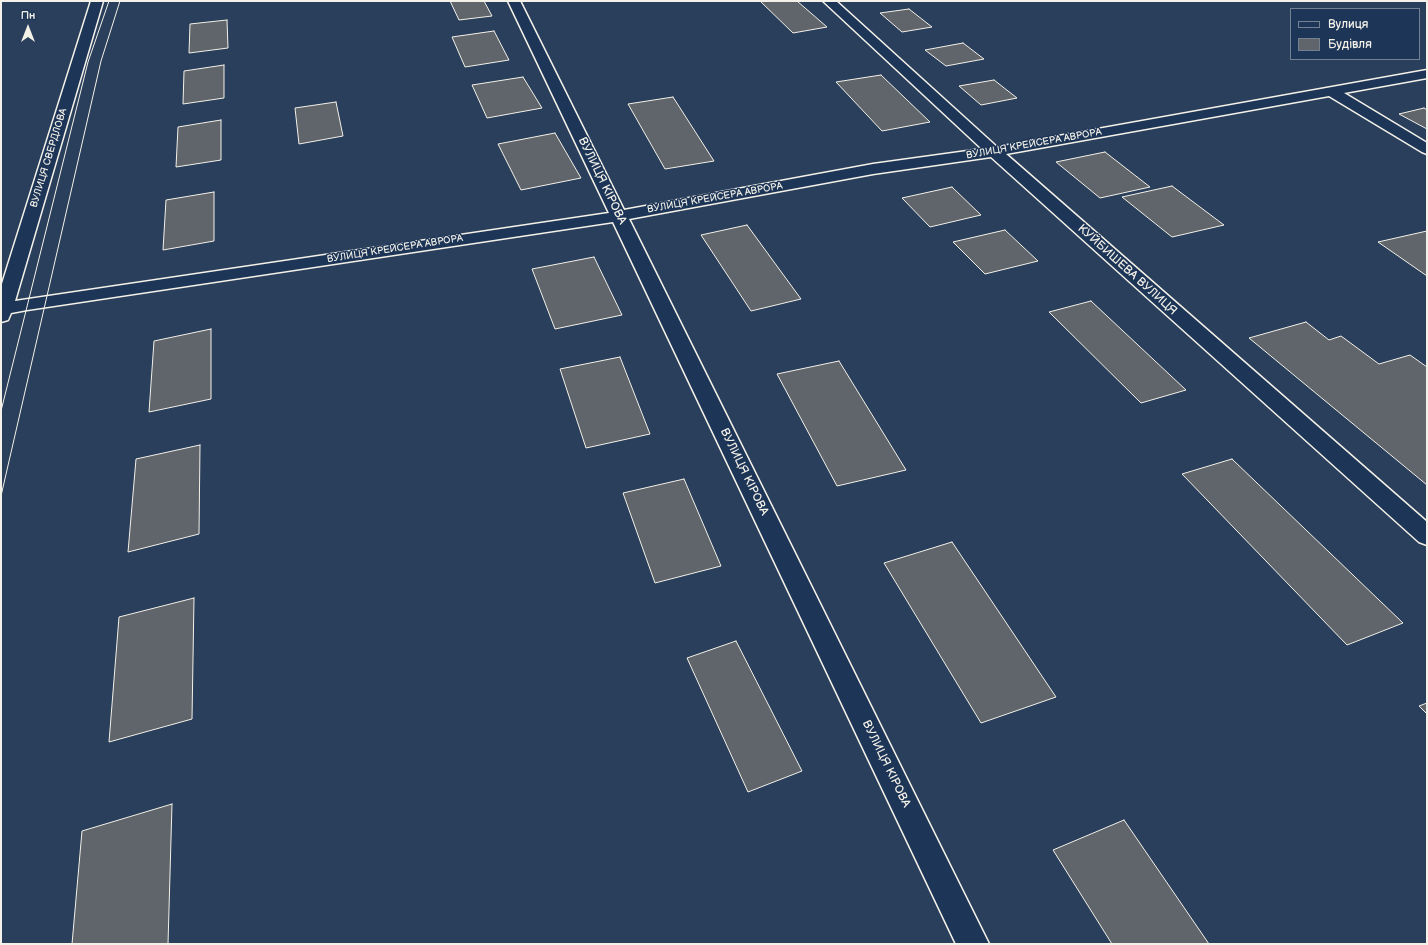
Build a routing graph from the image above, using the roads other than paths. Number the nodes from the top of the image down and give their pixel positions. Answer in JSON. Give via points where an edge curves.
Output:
{"nodes":[{"id":1,"x":97,"y":1,"type":"edge"},
{"id":2,"x":514,"y":1,"type":"edge"},
{"id":3,"x":829,"y":1,"type":"edge"},
{"id":4,"x":1427,"y":74,"type":"edge"},
{"id":5,"x":1330,"y":91,"type":"junction"},
{"id":6,"x":1427,"y":149,"type":"edge"},
{"id":7,"x":994,"y":152,"type":"junction"},
{"id":8,"x":619,"y":216,"type":"junction"},
{"id":9,"x":2,"y":312,"type":"edge"},
{"id":10,"x":1427,"y":536,"type":"edge"},
{"id":11,"x":973,"y":944,"type":"edge"}],
"edges":[{"from":1,"to":9,"type":"street","name":"ВУЛИЦЯ СВЕРДЛОВА"},
{"from":2,"to":8,"type":"street","name":"ВУЛИЦЯ КІРОВА"},
{"from":3,"to":7,"type":"street","name":"КУЙБИШЕВА ВУЛИЦЯ"},
{"from":4,"to":5,"type":"street","name":"ВУЛИЦЯ КРЕЙСЕРА АВРОРА"},
{"from":5,"to":6,"type":"street"},
{"from":5,"to":7,"type":"street","name":"ВУЛИЦЯ КРЕЙСЕРА АВРОРА"},
{"from":7,"to":8,"type":"street","name":"ВУЛИЦЯ КРЕЙСЕРА АВРОРА","via":[[873,169]]},
{"from":7,"to":10,"type":"street","name":"КУЙБИШЕВА ВУЛИЦЯ"},
{"from":8,"to":9,"type":"street","name":"ВУЛИЦЯ КРЕЙСЕРА АВРОРА","via":[[28,304]]},
{"from":8,"to":11,"type":"street","name":"ВУЛИЦЯ КІРОВА"}]}
